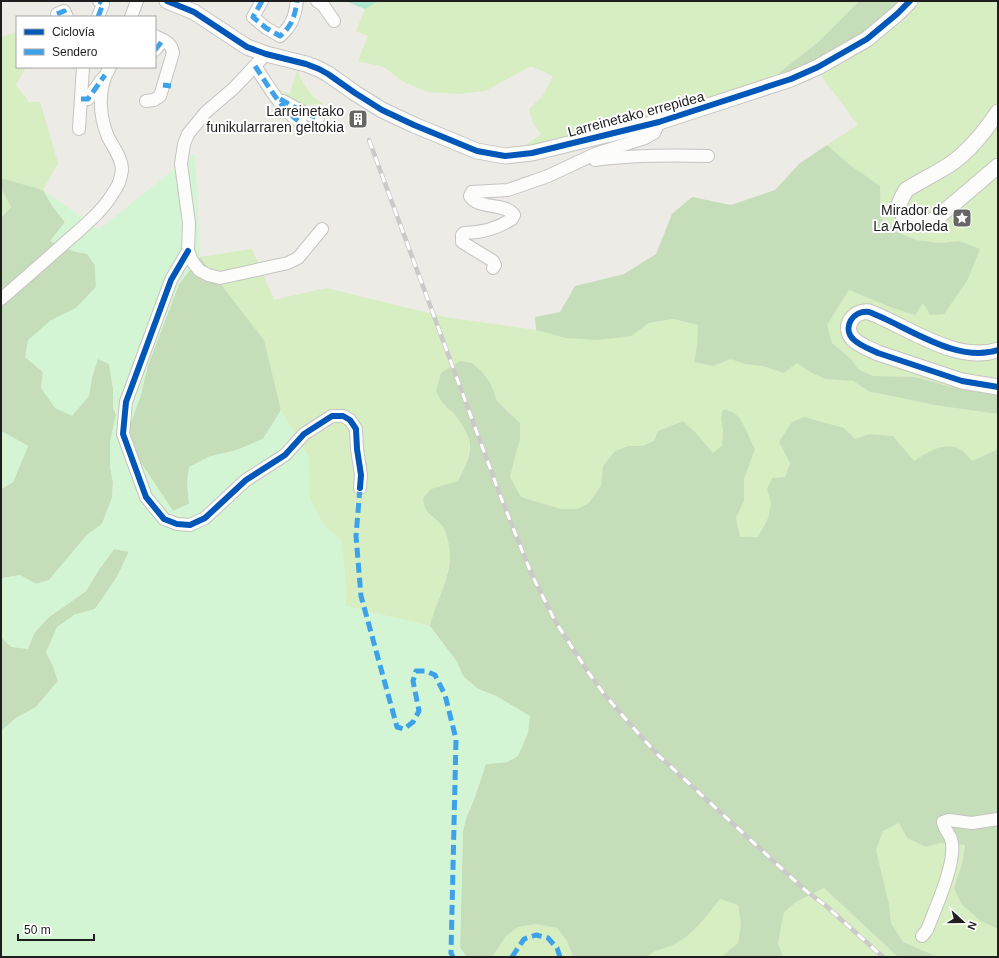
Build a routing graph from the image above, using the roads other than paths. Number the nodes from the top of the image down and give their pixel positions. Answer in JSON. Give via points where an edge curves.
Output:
{"nodes":[{"id":1,"x":99,"y":1,"type":"edge"},
{"id":2,"x":137,"y":1,"type":"edge"},
{"id":3,"x":167,"y":1,"type":"edge"},
{"id":4,"x":262,"y":1,"type":"edge"},
{"id":5,"x":297,"y":1,"type":"edge"},
{"id":6,"x":317,"y":1,"type":"edge"},
{"id":7,"x":910,"y":1,"type":"edge"},
{"id":8,"x":98,"y":16,"type":"edge"},
{"id":9,"x":130,"y":16,"type":"edge"},
{"id":10,"x":334,"y":21,"type":"dead end"},
{"id":11,"x":159,"y":38,"type":"edge"},
{"id":12,"x":266,"y":54,"type":"junction"},
{"id":13,"x":255,"y":66,"type":"junction"},
{"id":14,"x":83,"y":68,"type":"edge"},
{"id":15,"x":108,"y":71,"type":"edge"},
{"id":16,"x":275,"y":96,"type":"junction"},
{"id":17,"x":81,"y":99,"type":"junction"},
{"id":18,"x":146,"y":101,"type":"dead end"},
{"id":19,"x":998,"y":112,"type":"edge"},
{"id":20,"x":318,"y":118,"type":"dead end"},
{"id":21,"x":659,"y":122,"type":"junction"},
{"id":22,"x":302,"y":123,"type":"dead end"},
{"id":23,"x":79,"y":129,"type":"dead end"},
{"id":24,"x":708,"y":156,"type":"dead end"},
{"id":25,"x":576,"y":162,"type":"junction"},
{"id":26,"x":998,"y":166,"type":"edge"},
{"id":27,"x":322,"y":229,"type":"dead end"},
{"id":28,"x":188,"y":251,"type":"junction"},
{"id":29,"x":494,"y":268,"type":"dead end"},
{"id":30,"x":1,"y":300,"type":"edge"},
{"id":31,"x":998,"y":350,"type":"edge"},
{"id":32,"x":998,"y":387,"type":"edge"},
{"id":33,"x":360,"y":488,"type":"dead end"},
{"id":34,"x":998,"y":819,"type":"edge"},
{"id":35,"x":922,"y":936,"type":"dead end"}],
"edges":[{"from":1,"to":8,"type":"street","via":[[103,4]]},
{"from":2,"to":9,"type":"street"},
{"from":3,"to":12,"type":"street","name":"Larreinetako errepidea","via":[[194,12],[247,47]]},
{"from":4,"to":5,"type":"street","via":[[253,17],[280,36],[292,24]]},
{"from":6,"to":10,"type":"street"},
{"from":7,"to":21,"type":"street","name":"Larreinetako errepidea","via":[[867,39],[818,67],[768,87]]},
{"from":11,"to":18,"type":"street","via":[[170,44],[174,53],[167,86],[160,96]]},
{"from":12,"to":13,"type":"street"},
{"from":12,"to":21,"type":"street","name":"Larreinetako errepidea","via":[[319,69],[382,110],[455,143],[477,151],[505,156],[539,152]]},
{"from":13,"to":16,"type":"street"},
{"from":13,"to":28,"type":"street","via":[[206,112],[188,134],[184,144],[181,164],[189,223]]},
{"from":14,"to":17,"type":"street"},
{"from":15,"to":17,"type":"street","via":[[88,99]]},
{"from":15,"to":30,"type":"street","via":[[102,86],[101,118],[118,155],[122,169],[120,180],[114,192],[90,221]]},
{"from":16,"to":20,"type":"street"},
{"from":16,"to":22,"type":"street","via":[[293,117]]},
{"from":17,"to":23,"type":"street"},
{"from":19,"to":26,"type":"street","via":[[976,142],[961,155],[906,190],[899,205],[901,212],[913,222],[930,222]]},
{"from":21,"to":25,"type":"street","via":[[654,132],[645,138]]},
{"from":24,"to":25,"type":"street","via":[[677,155]]},
{"from":25,"to":29,"type":"street","via":[[548,176],[508,190],[472,192],[470,196],[475,202],[505,209],[514,215],[508,222],[484,232],[464,232],[462,235],[462,242],[493,261]]},
{"from":27,"to":28,"type":"street","via":[[298,258],[288,263],[220,278],[199,270]]},
{"from":28,"to":33,"type":"street","via":[[171,280],[126,402],[123,434],[146,497],[164,519],[190,525],[205,518],[246,480],[285,455],[304,434],[332,416],[343,416],[350,420],[356,429]]},
{"from":31,"to":32,"type":"street","via":[[969,352],[954,349],[863,311],[853,317],[849,328],[852,338],[878,353],[962,380]]},
{"from":34,"to":35,"type":"street","via":[[972,823],[949,820],[943,822],[951,840],[952,857],[928,930]]}]}
